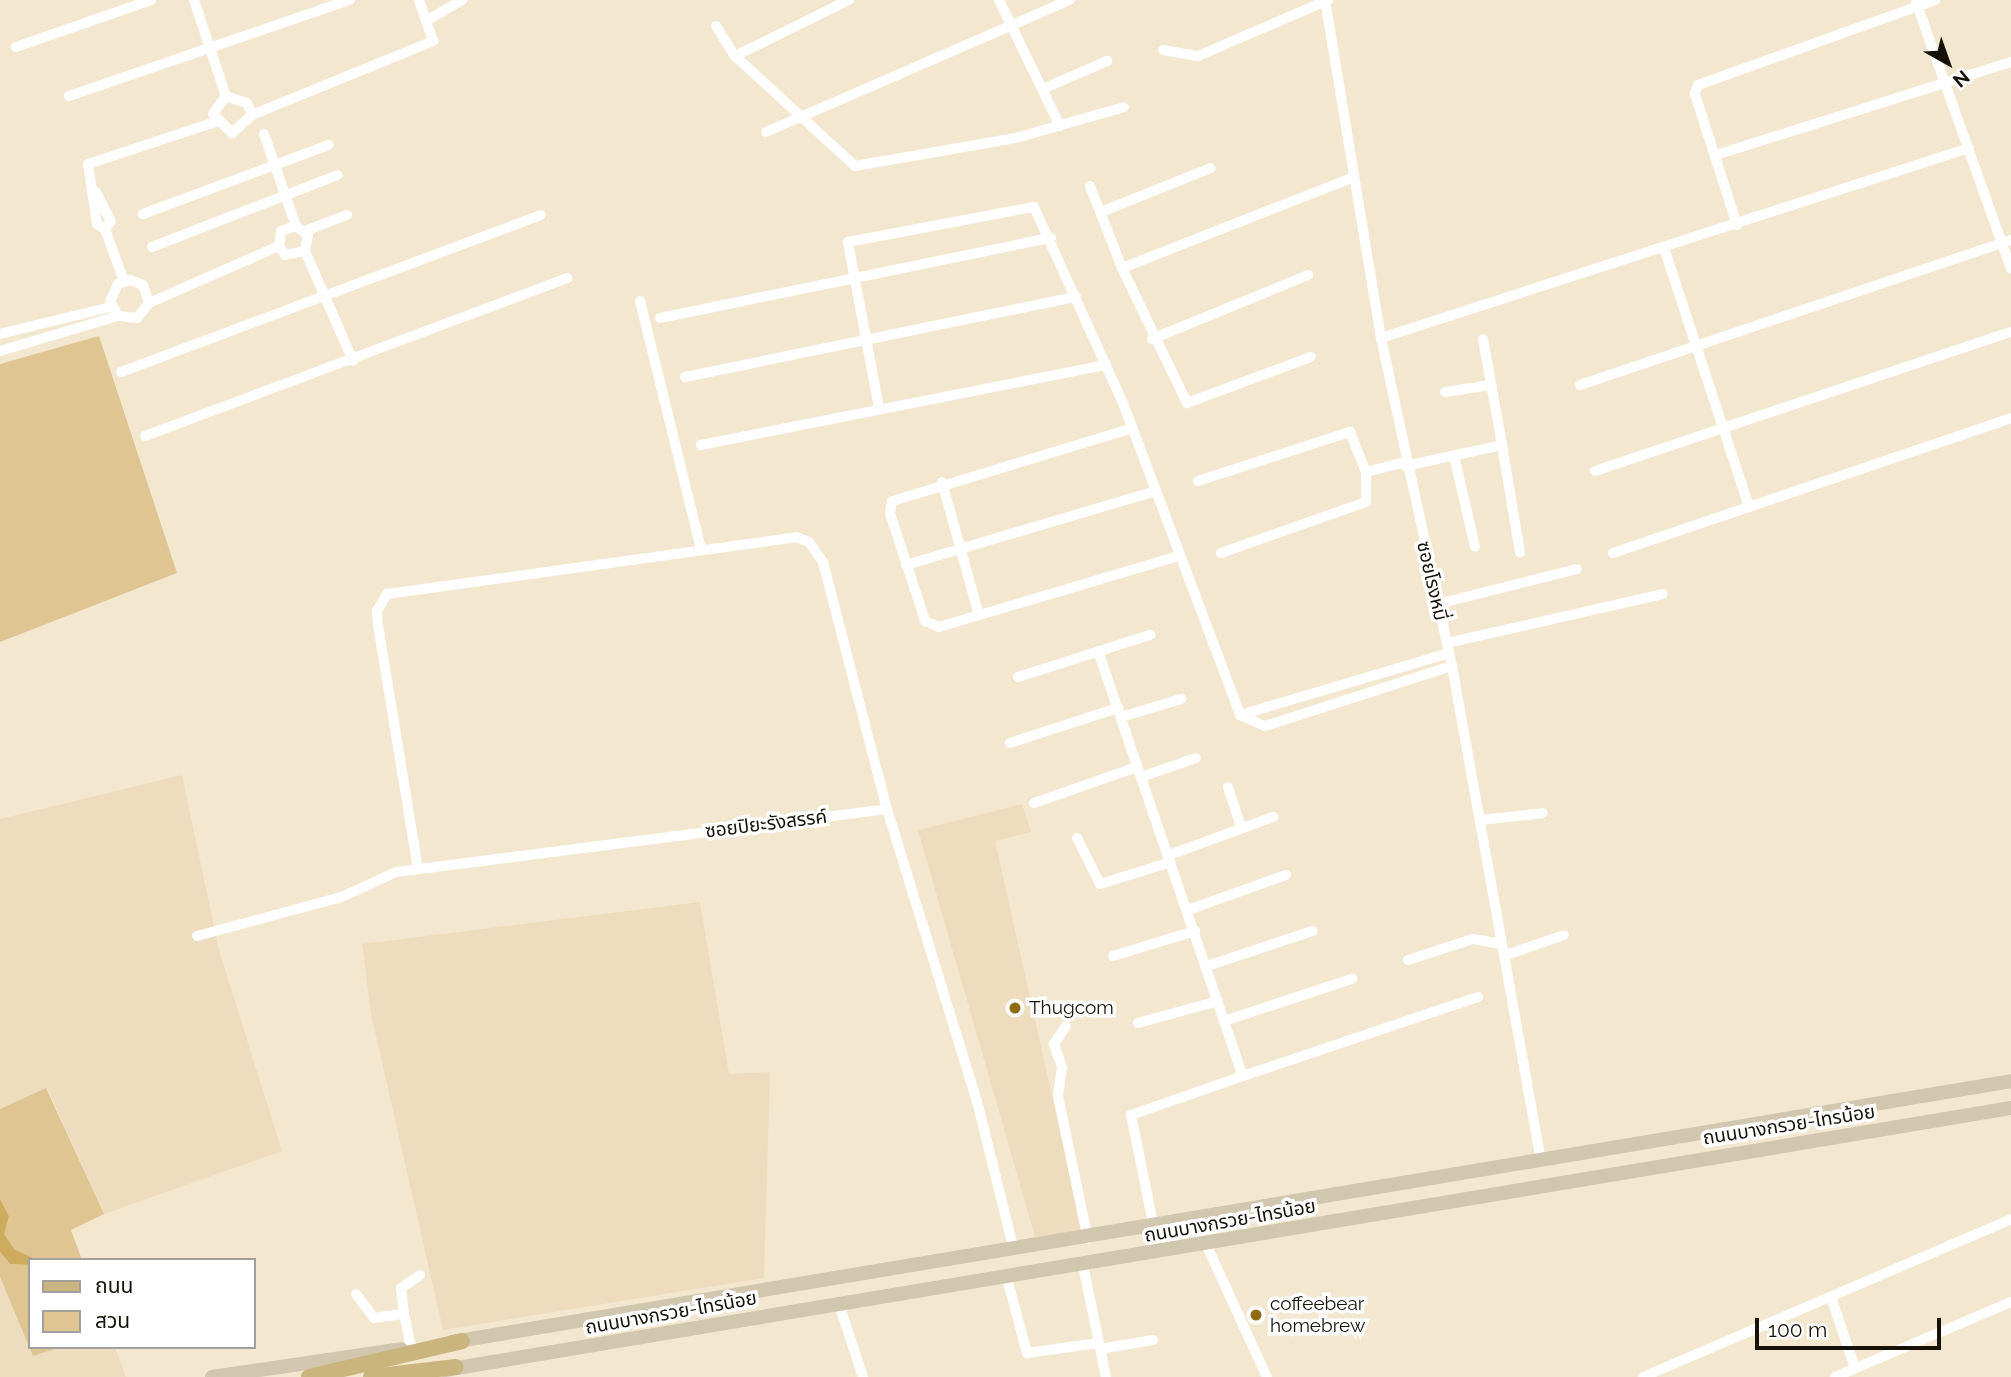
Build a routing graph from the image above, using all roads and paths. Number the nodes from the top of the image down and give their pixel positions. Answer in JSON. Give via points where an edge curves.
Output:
{"nodes":[{"id":1,"x":151,"y":0,"type":"edge"},
{"id":2,"x":194,"y":0,"type":"edge"},
{"id":3,"x":350,"y":0,"type":"edge"},
{"id":4,"x":419,"y":0,"type":"edge"},
{"id":5,"x":462,"y":0,"type":"edge"},
{"id":6,"x":849,"y":0,"type":"edge"},
{"id":7,"x":999,"y":0,"type":"edge"},
{"id":8,"x":1069,"y":0,"type":"edge"},
{"id":9,"x":1326,"y":0,"type":"edge"},
{"id":10,"x":1935,"y":0,"type":"edge"},
{"id":11,"x":1917,"y":3,"type":"edge"},
{"id":12,"x":426,"y":21,"type":"junction"},
{"id":13,"x":1011,"y":25,"type":"junction"},
{"id":14,"x":716,"y":26,"type":"dead end"},
{"id":15,"x":16,"y":47,"type":"dead end"},
{"id":16,"x":211,"y":50,"type":"junction"},
{"id":17,"x":1163,"y":50,"type":"dead end"},
{"id":18,"x":735,"y":57,"type":"junction"},
{"id":19,"x":1107,"y":61,"type":"dead end"},
{"id":20,"x":2011,"y":62,"type":"edge"},
{"id":21,"x":1946,"y":83,"type":"junction"},
{"id":22,"x":1045,"y":88,"type":"junction"},
{"id":23,"x":69,"y":96,"type":"dead end"},
{"id":24,"x":226,"y":96,"type":"junction"},
{"id":25,"x":1124,"y":107,"type":"dead end"},
{"id":26,"x":252,"y":115,"type":"junction"},
{"id":27,"x":797,"y":118,"type":"junction"},
{"id":28,"x":215,"y":122,"type":"junction"},
{"id":29,"x":1060,"y":126,"type":"junction"},
{"id":30,"x":766,"y":131,"type":"dead end"},
{"id":31,"x":264,"y":134,"type":"dead end"},
{"id":32,"x":329,"y":145,"type":"dead end"},
{"id":33,"x":1969,"y":148,"type":"junction"},
{"id":34,"x":1716,"y":155,"type":"junction"},
{"id":35,"x":275,"y":165,"type":"junction"},
{"id":36,"x":1211,"y":168,"type":"dead end"},
{"id":37,"x":338,"y":175,"type":"dead end"},
{"id":38,"x":1354,"y":177,"type":"junction"},
{"id":39,"x":1090,"y":186,"type":"dead end"},
{"id":40,"x":285,"y":195,"type":"junction"},
{"id":41,"x":1101,"y":212,"type":"junction"},
{"id":42,"x":143,"y":214,"type":"dead end"},
{"id":43,"x":347,"y":215,"type":"dead end"},
{"id":44,"x":541,"y":215,"type":"dead end"},
{"id":45,"x":1737,"y":225,"type":"junction"},
{"id":46,"x":300,"y":228,"type":"junction"},
{"id":47,"x":1051,"y":238,"type":"junction"},
{"id":48,"x":2006,"y":241,"type":"edge"},
{"id":49,"x":279,"y":246,"type":"junction"},
{"id":50,"x":152,"y":247,"type":"dead end"},
{"id":51,"x":1664,"y":248,"type":"junction"},
{"id":52,"x":305,"y":251,"type":"junction"},
{"id":53,"x":1122,"y":268,"type":"junction"},
{"id":54,"x":2011,"y":269,"type":"edge"},
{"id":55,"x":1308,"y":275,"type":"dead end"},
{"id":56,"x":851,"y":277,"type":"junction"},
{"id":57,"x":567,"y":278,"type":"dead end"},
{"id":58,"x":124,"y":281,"type":"junction"},
{"id":59,"x":1076,"y":297,"type":"junction"},
{"id":60,"x":326,"y":298,"type":"junction"},
{"id":61,"x":640,"y":301,"type":"dead end"},
{"id":62,"x":149,"y":303,"type":"junction"},
{"id":63,"x":115,"y":312,"type":"junction"},
{"id":64,"x":660,"y":318,"type":"dead end"},
{"id":65,"x":2011,"y":332,"type":"edge"},
{"id":66,"x":0,"y":334,"type":"edge"},
{"id":67,"x":1381,"y":338,"type":"junction"},
{"id":68,"x":1152,"y":339,"type":"junction"},
{"id":69,"x":1483,"y":339,"type":"dead end"},
{"id":70,"x":866,"y":340,"type":"junction"},
{"id":71,"x":1695,"y":344,"type":"junction"},
{"id":72,"x":0,"y":351,"type":"edge"},
{"id":73,"x":1311,"y":357,"type":"dead end"},
{"id":74,"x":353,"y":361,"type":"junction"},
{"id":75,"x":1106,"y":365,"type":"junction"},
{"id":76,"x":121,"y":372,"type":"dead end"},
{"id":77,"x":685,"y":377,"type":"dead end"},
{"id":78,"x":1491,"y":385,"type":"junction"},
{"id":79,"x":1580,"y":385,"type":"dead end"},
{"id":80,"x":1445,"y":392,"type":"dead end"},
{"id":81,"x":879,"y":408,"type":"junction"},
{"id":82,"x":2011,"y":418,"type":"edge"},
{"id":83,"x":1721,"y":426,"type":"junction"},
{"id":84,"x":1133,"y":428,"type":"junction"},
{"id":85,"x":145,"y":436,"type":"dead end"},
{"id":86,"x":701,"y":445,"type":"dead end"},
{"id":87,"x":1502,"y":445,"type":"junction"},
{"id":88,"x":1454,"y":456,"type":"junction"},
{"id":89,"x":1408,"y":464,"type":"junction"},
{"id":90,"x":1595,"y":471,"type":"dead end"},
{"id":91,"x":1366,"y":472,"type":"junction"},
{"id":92,"x":1199,"y":481,"type":"dead end"},
{"id":93,"x":942,"y":482,"type":"junction"},
{"id":94,"x":1156,"y":491,"type":"junction"},
{"id":95,"x":1749,"y":507,"type":"junction"},
{"id":96,"x":1475,"y":547,"type":"dead end"},
{"id":97,"x":701,"y":550,"type":"junction"},
{"id":98,"x":960,"y":550,"type":"junction"},
{"id":99,"x":1221,"y":552,"type":"dead end"},
{"id":100,"x":1520,"y":553,"type":"dead end"},
{"id":101,"x":1613,"y":553,"type":"dead end"},
{"id":102,"x":1178,"y":556,"type":"junction"},
{"id":103,"x":906,"y":565,"type":"junction"},
{"id":104,"x":1577,"y":569,"type":"dead end"},
{"id":105,"x":1663,"y":594,"type":"dead end"},
{"id":106,"x":1442,"y":603,"type":"junction"},
{"id":107,"x":979,"y":615,"type":"junction"},
{"id":108,"x":1150,"y":635,"type":"dead end"},
{"id":109,"x":1450,"y":646,"type":"junction"},
{"id":110,"x":1098,"y":651,"type":"junction"},
{"id":111,"x":1452,"y":666,"type":"junction"},
{"id":112,"x":1018,"y":677,"type":"dead end"},
{"id":113,"x":1181,"y":699,"type":"dead end"},
{"id":114,"x":1119,"y":713,"type":"junction"},
{"id":115,"x":1240,"y":715,"type":"junction"},
{"id":116,"x":1010,"y":743,"type":"dead end"},
{"id":117,"x":1196,"y":758,"type":"dead end"},
{"id":118,"x":1139,"y":772,"type":"junction"},
{"id":119,"x":1228,"y":787,"type":"dead end"},
{"id":120,"x":1034,"y":803,"type":"dead end"},
{"id":121,"x":887,"y":809,"type":"junction"},
{"id":122,"x":1543,"y":813,"type":"dead end"},
{"id":123,"x":1273,"y":817,"type":"dead end"},
{"id":124,"x":1485,"y":820,"type":"junction"},
{"id":125,"x":1241,"y":827,"type":"junction"},
{"id":126,"x":1077,"y":838,"type":"dead end"},
{"id":127,"x":1170,"y":858,"type":"junction"},
{"id":128,"x":418,"y":869,"type":"junction"},
{"id":129,"x":1286,"y":875,"type":"dead end"},
{"id":130,"x":1188,"y":910,"type":"junction"},
{"id":131,"x":1195,"y":931,"type":"junction"},
{"id":132,"x":1312,"y":931,"type":"dead end"},
{"id":133,"x":1564,"y":935,"type":"dead end"},
{"id":134,"x":197,"y":936,"type":"dead end"},
{"id":135,"x":1502,"y":944,"type":"junction"},
{"id":136,"x":1509,"y":954,"type":"junction"},
{"id":137,"x":1113,"y":956,"type":"dead end"},
{"id":138,"x":1408,"y":960,"type":"dead end"},
{"id":139,"x":1207,"y":966,"type":"junction"},
{"id":140,"x":1352,"y":979,"type":"dead end"},
{"id":141,"x":1478,"y":998,"type":"dead end"},
{"id":142,"x":1218,"y":1000,"type":"junction"},
{"id":143,"x":1224,"y":1021,"type":"junction"},
{"id":144,"x":1138,"y":1023,"type":"dead end"},
{"id":145,"x":1066,"y":1026,"type":"dead end"},
{"id":146,"x":1244,"y":1076,"type":"junction"},
{"id":147,"x":2011,"y":1081,"type":"edge"},
{"id":148,"x":2011,"y":1108,"type":"edge"},
{"id":149,"x":1541,"y":1161,"type":"junction"},
{"id":150,"x":2011,"y":1219,"type":"edge"},
{"id":151,"x":1154,"y":1229,"type":"junction"},
{"id":152,"x":1088,"y":1240,"type":"junction"},
{"id":153,"x":1206,"y":1244,"type":"junction"},
{"id":154,"x":1014,"y":1252,"type":"junction"},
{"id":155,"x":1083,"y":1265,"type":"junction"},
{"id":156,"x":420,"y":1275,"type":"dead end"},
{"id":157,"x":1007,"y":1278,"type":"junction"},
{"id":158,"x":356,"y":1294,"type":"dead end"},
{"id":159,"x":1830,"y":1297,"type":"junction"},
{"id":160,"x":2011,"y":1302,"type":"edge"},
{"id":161,"x":839,"y":1304,"type":"junction"},
{"id":162,"x":404,"y":1314,"type":"junction"},
{"id":163,"x":1153,"y":1340,"type":"dead end"},
{"id":164,"x":462,"y":1341,"type":"junction"},
{"id":165,"x":1099,"y":1346,"type":"junction"},
{"id":166,"x":411,"y":1348,"type":"junction"},
{"id":167,"x":455,"y":1367,"type":"junction"},
{"id":168,"x":1855,"y":1368,"type":"junction"},
{"id":169,"x":212,"y":1377,"type":"edge"},
{"id":170,"x":309,"y":1377,"type":"edge"},
{"id":171,"x":371,"y":1377,"type":"edge"},
{"id":172,"x":419,"y":1377,"type":"edge"},
{"id":173,"x":863,"y":1377,"type":"edge"},
{"id":174,"x":1106,"y":1377,"type":"edge"},
{"id":175,"x":1267,"y":1377,"type":"edge"},
{"id":176,"x":1643,"y":1377,"type":"edge"},
{"id":177,"x":1835,"y":1377,"type":"edge"}],
"edges":[{"from":1,"to":15,"type":"street"},
{"from":2,"to":16,"type":"street"},
{"from":3,"to":16,"type":"street"},
{"from":4,"to":12,"type":"street"},
{"from":5,"to":12,"type":"street"},
{"from":6,"to":18,"type":"street"},
{"from":7,"to":13,"type":"street"},
{"from":8,"to":13,"type":"street"},
{"from":9,"to":17,"type":"street","via":[[1198,56]]},
{"from":9,"to":38,"type":"street","name":"ซอยโรงหมี่"},
{"from":10,"to":11,"type":"street"},
{"from":11,"to":21,"type":"street"},
{"from":11,"to":34,"type":"street","via":[[1699,85],[1695,94]]},
{"from":12,"to":26,"type":"street","via":[[433,41]]},
{"from":13,"to":22,"type":"street"},
{"from":13,"to":27,"type":"street"},
{"from":14,"to":18,"type":"street"},
{"from":16,"to":23,"type":"street"},
{"from":16,"to":24,"type":"street"},
{"from":18,"to":27,"type":"street"},
{"from":19,"to":22,"type":"street"},
{"from":20,"to":21,"type":"street"},
{"from":21,"to":33,"type":"street"},
{"from":21,"to":34,"type":"street"},
{"from":22,"to":29,"type":"street"},
{"from":24,"to":26,"type":"street","via":[[247,103]]},
{"from":24,"to":28,"type":"street","via":[[216,103]]},
{"from":25,"to":29,"type":"street"},
{"from":26,"to":28,"type":"street","via":[[232,133]]},
{"from":27,"to":29,"type":"street","via":[[848,164],[864,167]]},
{"from":27,"to":30,"type":"street"},
{"from":28,"to":58,"type":"street","via":[[88,164],[96,192],[94,213],[105,229]]},
{"from":31,"to":35,"type":"street"},
{"from":32,"to":35,"type":"street"},
{"from":33,"to":45,"type":"street"},
{"from":33,"to":48,"type":"street"},
{"from":34,"to":45,"type":"street"},
{"from":35,"to":40,"type":"street"},
{"from":35,"to":42,"type":"street"},
{"from":36,"to":41,"type":"street"},
{"from":37,"to":40,"type":"street"},
{"from":38,"to":53,"type":"street"},
{"from":38,"to":67,"type":"street","name":"ซอยโรงหมี่"},
{"from":39,"to":41,"type":"street"},
{"from":40,"to":46,"type":"street"},
{"from":40,"to":50,"type":"street"},
{"from":41,"to":53,"type":"street"},
{"from":43,"to":46,"type":"street"},
{"from":44,"to":60,"type":"street"},
{"from":45,"to":51,"type":"street"},
{"from":46,"to":49,"type":"street","via":[[281,231]]},
{"from":46,"to":52,"type":"street"},
{"from":47,"to":56,"type":"street"},
{"from":47,"to":56,"type":"street","via":[[1040,212],[1030,206],[853,239],[846,245]]},
{"from":47,"to":59,"type":"street"},
{"from":48,"to":54,"type":"street"},
{"from":48,"to":71,"type":"street"},
{"from":49,"to":52,"type":"street","via":[[290,256]]},
{"from":49,"to":62,"type":"street"},
{"from":51,"to":67,"type":"street"},
{"from":51,"to":71,"type":"street"},
{"from":52,"to":60,"type":"street"},
{"from":53,"to":68,"type":"street"},
{"from":55,"to":68,"type":"street"},
{"from":56,"to":64,"type":"street"},
{"from":56,"to":70,"type":"street"},
{"from":57,"to":74,"type":"street"},
{"from":58,"to":62,"type":"street","via":[[143,285]]},
{"from":58,"to":63,"type":"street","via":[[114,289]]},
{"from":59,"to":70,"type":"street"},
{"from":59,"to":75,"type":"street"},
{"from":60,"to":74,"type":"street"},
{"from":60,"to":76,"type":"street"},
{"from":61,"to":97,"type":"street"},
{"from":62,"to":63,"type":"street","via":[[138,318]]},
{"from":63,"to":66,"type":"street"},
{"from":63,"to":72,"type":"street"},
{"from":65,"to":83,"type":"street"},
{"from":67,"to":89,"type":"street","name":"ซอยโรงหมี่"},
{"from":68,"to":73,"type":"street","via":[[1187,403]]},
{"from":69,"to":78,"type":"street"},
{"from":70,"to":77,"type":"street"},
{"from":70,"to":81,"type":"street"},
{"from":71,"to":79,"type":"street"},
{"from":71,"to":83,"type":"street"},
{"from":74,"to":85,"type":"street"},
{"from":75,"to":81,"type":"street"},
{"from":75,"to":84,"type":"street"},
{"from":78,"to":80,"type":"street"},
{"from":78,"to":87,"type":"street"},
{"from":81,"to":86,"type":"street"},
{"from":82,"to":95,"type":"street"},
{"from":83,"to":90,"type":"street"},
{"from":83,"to":95,"type":"street"},
{"from":84,"to":93,"type":"street"},
{"from":84,"to":94,"type":"street"},
{"from":87,"to":88,"type":"street"},
{"from":87,"to":100,"type":"street"},
{"from":88,"to":89,"type":"street"},
{"from":88,"to":96,"type":"street"},
{"from":89,"to":91,"type":"street"},
{"from":89,"to":106,"type":"street","name":"ซอยโรงหมี่"},
{"from":91,"to":92,"type":"street","via":[[1350,432]]},
{"from":91,"to":99,"type":"street","via":[[1366,502]]},
{"from":93,"to":98,"type":"street"},
{"from":93,"to":103,"type":"street","via":[[898,496],[890,507]]},
{"from":94,"to":98,"type":"street"},
{"from":94,"to":102,"type":"street"},
{"from":95,"to":101,"type":"street"},
{"from":97,"to":121,"type":"street","via":[[796,537],[809,542],[823,562]]},
{"from":97,"to":128,"type":"street","via":[[405,589],[380,601],[378,626]]},
{"from":98,"to":103,"type":"street"},
{"from":98,"to":107,"type":"street"},
{"from":102,"to":107,"type":"street"},
{"from":102,"to":115,"type":"street"},
{"from":103,"to":107,"type":"street","via":[[929,626]]},
{"from":104,"to":106,"type":"street"},
{"from":105,"to":109,"type":"street"},
{"from":106,"to":109,"type":"street","name":"ซอยโรงหมี่"},
{"from":108,"to":110,"type":"street"},
{"from":109,"to":111,"type":"street","name":"ซอยโรงหมี่"},
{"from":109,"to":115,"type":"street"},
{"from":110,"to":112,"type":"street"},
{"from":110,"to":114,"type":"street"},
{"from":111,"to":115,"type":"street","via":[[1265,726]]},
{"from":111,"to":124,"type":"street","name":"ซอยโรงหมี่"},
{"from":113,"to":114,"type":"street"},
{"from":114,"to":116,"type":"street"},
{"from":114,"to":118,"type":"street"},
{"from":117,"to":118,"type":"street"},
{"from":118,"to":120,"type":"street"},
{"from":118,"to":127,"type":"street"},
{"from":119,"to":125,"type":"street"},
{"from":121,"to":128,"type":"street","name":"ซอยปิยะรังสรรค์"},
{"from":121,"to":154,"type":"street","via":[[977,1101]]},
{"from":122,"to":124,"type":"street"},
{"from":123,"to":125,"type":"street"},
{"from":124,"to":135,"type":"street","name":"ซอยโรงหมี่"},
{"from":125,"to":127,"type":"street"},
{"from":126,"to":127,"type":"street","via":[[1100,884]]},
{"from":127,"to":130,"type":"street"},
{"from":128,"to":134,"type":"street","name":"ซอยปิยะรังสรรค์"},
{"from":129,"to":130,"type":"street"},
{"from":130,"to":131,"type":"street"},
{"from":131,"to":137,"type":"street"},
{"from":131,"to":139,"type":"street"},
{"from":132,"to":139,"type":"street"},
{"from":133,"to":136,"type":"street"},
{"from":135,"to":136,"type":"street","name":"ซอยโรงหมี่"},
{"from":135,"to":138,"type":"street","via":[[1473,939]]},
{"from":136,"to":149,"type":"street","name":"ซอยโรงหมี่"},
{"from":139,"to":142,"type":"street"},
{"from":140,"to":143,"type":"street"},
{"from":141,"to":146,"type":"street"},
{"from":142,"to":143,"type":"street"},
{"from":142,"to":144,"type":"street"},
{"from":143,"to":146,"type":"street"},
{"from":145,"to":152,"type":"street","via":[[1054,1044],[1062,1067],[1058,1096]]},
{"from":146,"to":151,"type":"street","via":[[1131,1115]]},
{"from":147,"to":149,"type":"main road","name":"ถนนบางกรวย-ไทรน้อย"},
{"from":148,"to":153,"type":"main road","name":"ถนนบางกรวย-ไทรน้อย"},
{"from":149,"to":151,"type":"main road","name":"ถนนบางกรวย-ไทรน้อย"},
{"from":150,"to":159,"type":"street"},
{"from":151,"to":152,"type":"main road","name":"ถนนบางกรวย-ไทรน้อย"},
{"from":152,"to":154,"type":"main road","name":"ถนนบางกรวย-ไทรน้อย"},
{"from":153,"to":155,"type":"main road","name":"ถนนบางกรวย-ไทรน้อย"},
{"from":153,"to":175,"type":"street"},
{"from":154,"to":164,"type":"main road","name":"ถนนบางกรวย-ไทรน้อย"},
{"from":155,"to":157,"type":"main road","name":"ถนนบางกรวย-ไทรน้อย"},
{"from":155,"to":165,"type":"street"},
{"from":156,"to":162,"type":"street","via":[[401,1288]]},
{"from":157,"to":161,"type":"main road","name":"ถนนบางกรวย-ไทรน้อย"},
{"from":157,"to":165,"type":"street","via":[[1027,1353]]},
{"from":158,"to":162,"type":"street","via":[[374,1318]]},
{"from":159,"to":168,"type":"street"},
{"from":159,"to":176,"type":"street"},
{"from":160,"to":168,"type":"street"},
{"from":161,"to":167,"type":"main road","name":"ถนนบางกรวย-ไทรน้อย"},
{"from":161,"to":173,"type":"street"},
{"from":162,"to":166,"type":"street"},
{"from":163,"to":165,"type":"street"},
{"from":164,"to":166,"type":"main road","name":"ถนนบางกรวย-ไทรน้อย"},
{"from":164,"to":170,"type":"main road"},
{"from":165,"to":174,"type":"street"},
{"from":166,"to":169,"type":"main road","name":"ถนนบางกรวย-ไทรน้อย"},
{"from":167,"to":171,"type":"main road"},
{"from":167,"to":172,"type":"main road","name":"ถนนบางกรวย-ไทรน้อย"},
{"from":168,"to":177,"type":"street"}]}
